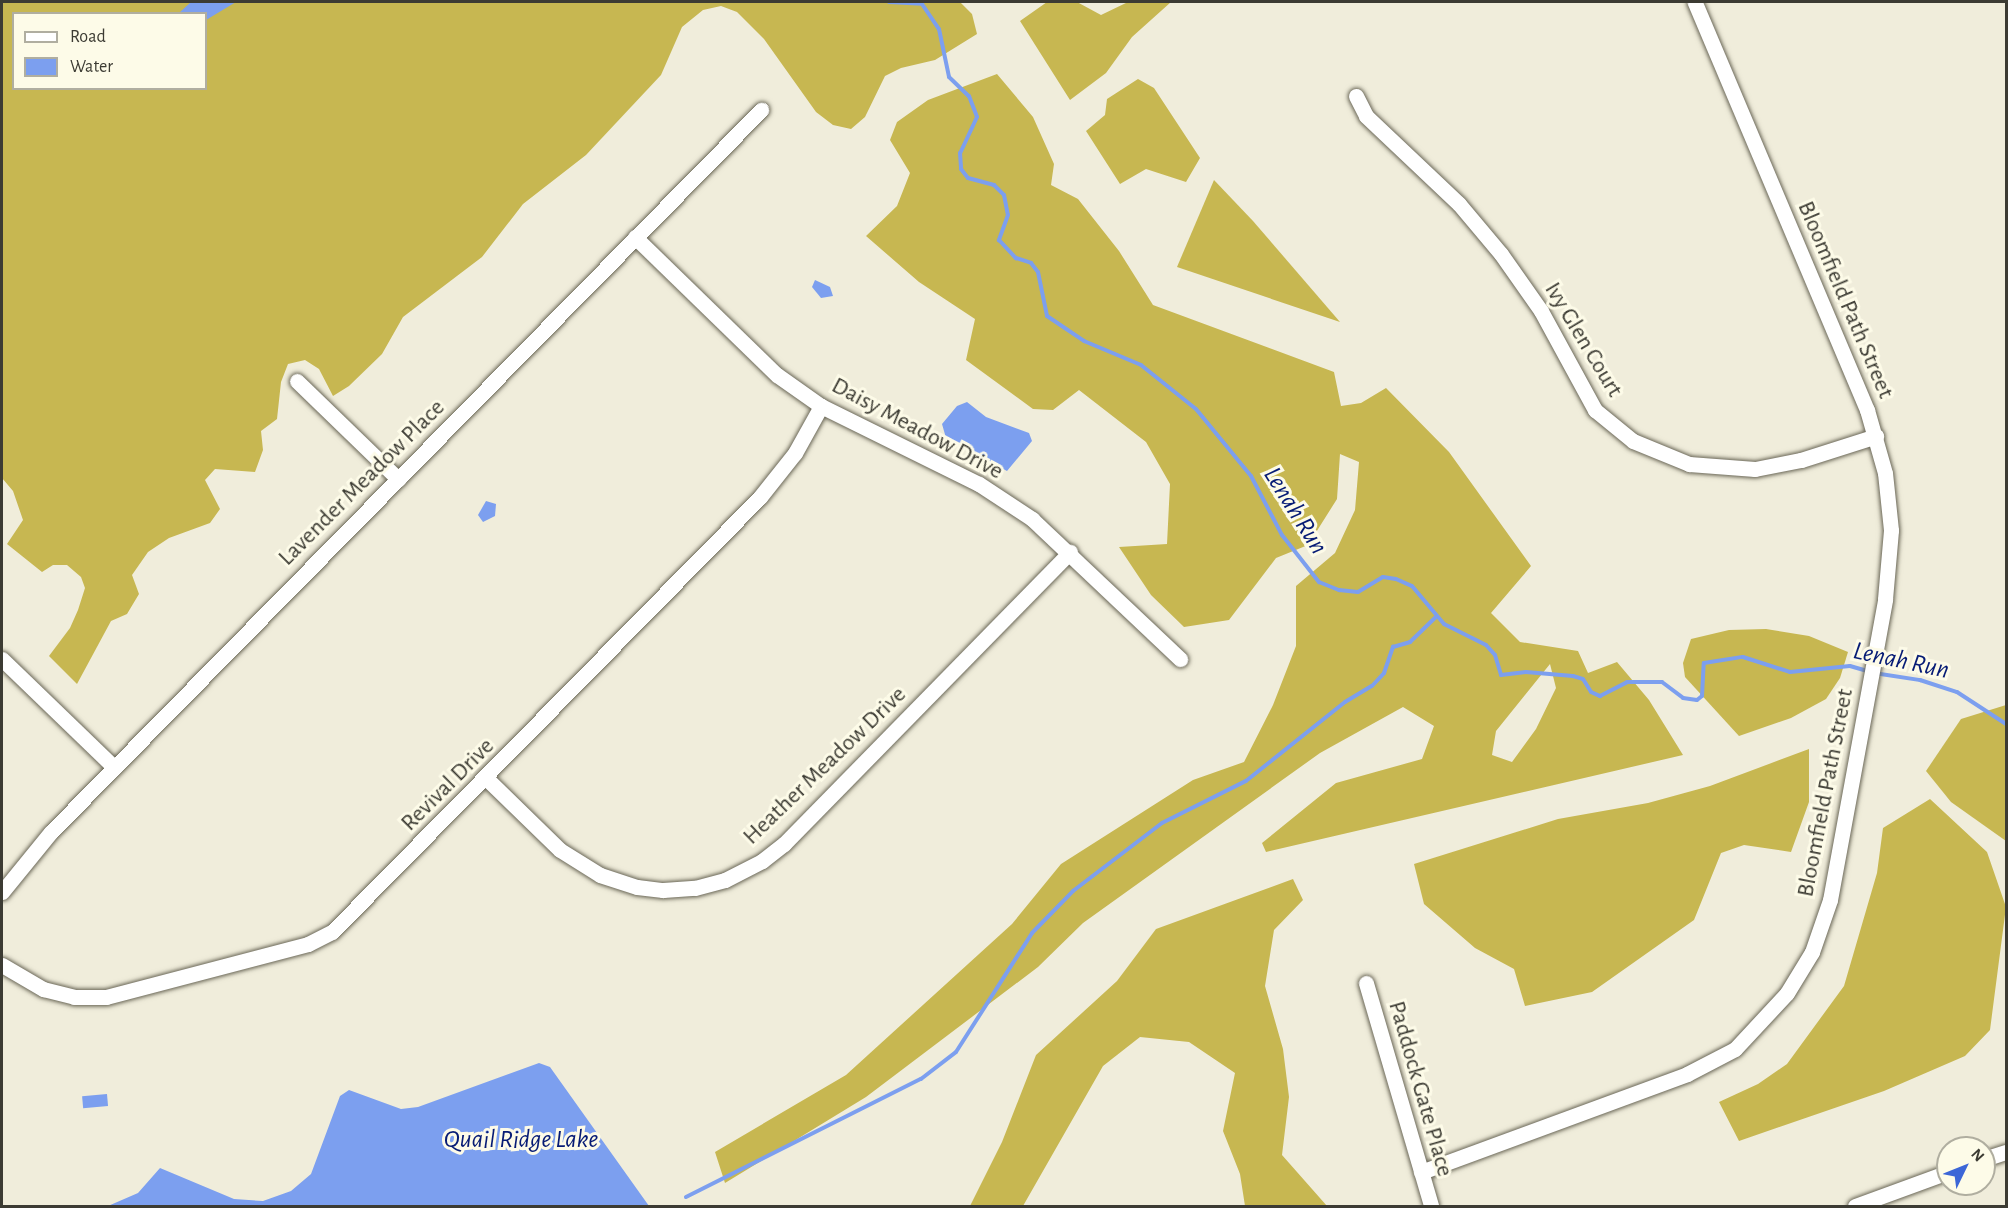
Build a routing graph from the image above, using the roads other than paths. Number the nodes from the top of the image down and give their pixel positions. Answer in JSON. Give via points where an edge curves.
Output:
{"nodes":[{"id":1,"x":1695,"y":2,"type":"edge"},
{"id":2,"x":1356,"y":96,"type":"dead end"},
{"id":3,"x":761,"y":110,"type":"dead end"},
{"id":4,"x":635,"y":237,"type":"junction"},
{"id":5,"x":297,"y":381,"type":"dead end"},
{"id":6,"x":821,"y":406,"type":"junction"},
{"id":7,"x":1876,"y":436,"type":"junction"},
{"id":8,"x":398,"y":479,"type":"junction"},
{"id":9,"x":1070,"y":552,"type":"junction"},
{"id":10,"x":2,"y":659,"type":"edge"},
{"id":11,"x":1180,"y":659,"type":"dead end"},
{"id":12,"x":114,"y":766,"type":"junction"},
{"id":13,"x":486,"y":778,"type":"junction"},
{"id":14,"x":2,"y":892,"type":"edge"},
{"id":15,"x":2,"y":965,"type":"edge"},
{"id":16,"x":1366,"y":983,"type":"dead end"},
{"id":17,"x":1421,"y":1172,"type":"junction"},
{"id":18,"x":1936,"y":1176,"type":"edge"},
{"id":19,"x":1431,"y":1206,"type":"edge"},
{"id":20,"x":1855,"y":1206,"type":"edge"}],
"edges":[{"from":1,"to":7,"type":"street","name":"Bloomfield Path Street"},
{"from":2,"to":7,"type":"street","name":"Ivy Glen Court","via":[[1366,117],[1459,204],[1502,254],[1541,311],[1595,410],[1633,441],[1689,464],[1755,469],[1801,460]]},
{"from":3,"to":4,"type":"street","name":"Lavender Meadow Place"},
{"from":4,"to":6,"type":"street","name":"Daisy Meadow Drive","via":[[764,363]]},
{"from":4,"to":8,"type":"street","name":"Lavender Meadow Place"},
{"from":5,"to":8,"type":"street"},
{"from":6,"to":9,"type":"street","name":"Daisy Meadow Drive","via":[[979,484],[1032,519]]},
{"from":6,"to":13,"type":"street","name":"Revival Drive","via":[[778,477]]},
{"from":7,"to":17,"type":"street","name":"Bloomfield Path Street","via":[[1885,473],[1891,530],[1878,642],[1820,932],[1787,993],[1760,1027],[1735,1049],[1687,1074]]},
{"from":8,"to":12,"type":"street","name":"Lavender Meadow Place"},
{"from":9,"to":11,"type":"street","name":"Daisy Meadow Drive"},
{"from":9,"to":13,"type":"street","name":"Heather Meadow Drive","via":[[784,844],[762,861],[725,880],[695,888],[663,890],[637,887],[600,875],[560,850]]},
{"from":10,"to":12,"type":"street"},
{"from":12,"to":14,"type":"street","name":"Lavender Meadow Place","via":[[37,847]]},
{"from":13,"to":15,"type":"street","name":"Revival Drive","via":[[342,924],[308,944],[123,994],[90,999],[44,989]]},
{"from":16,"to":17,"type":"street","name":"Paddock Gate Place"},
{"from":17,"to":19,"type":"street","name":"Paddock Gate Place"},
{"from":18,"to":20,"type":"street"}]}
